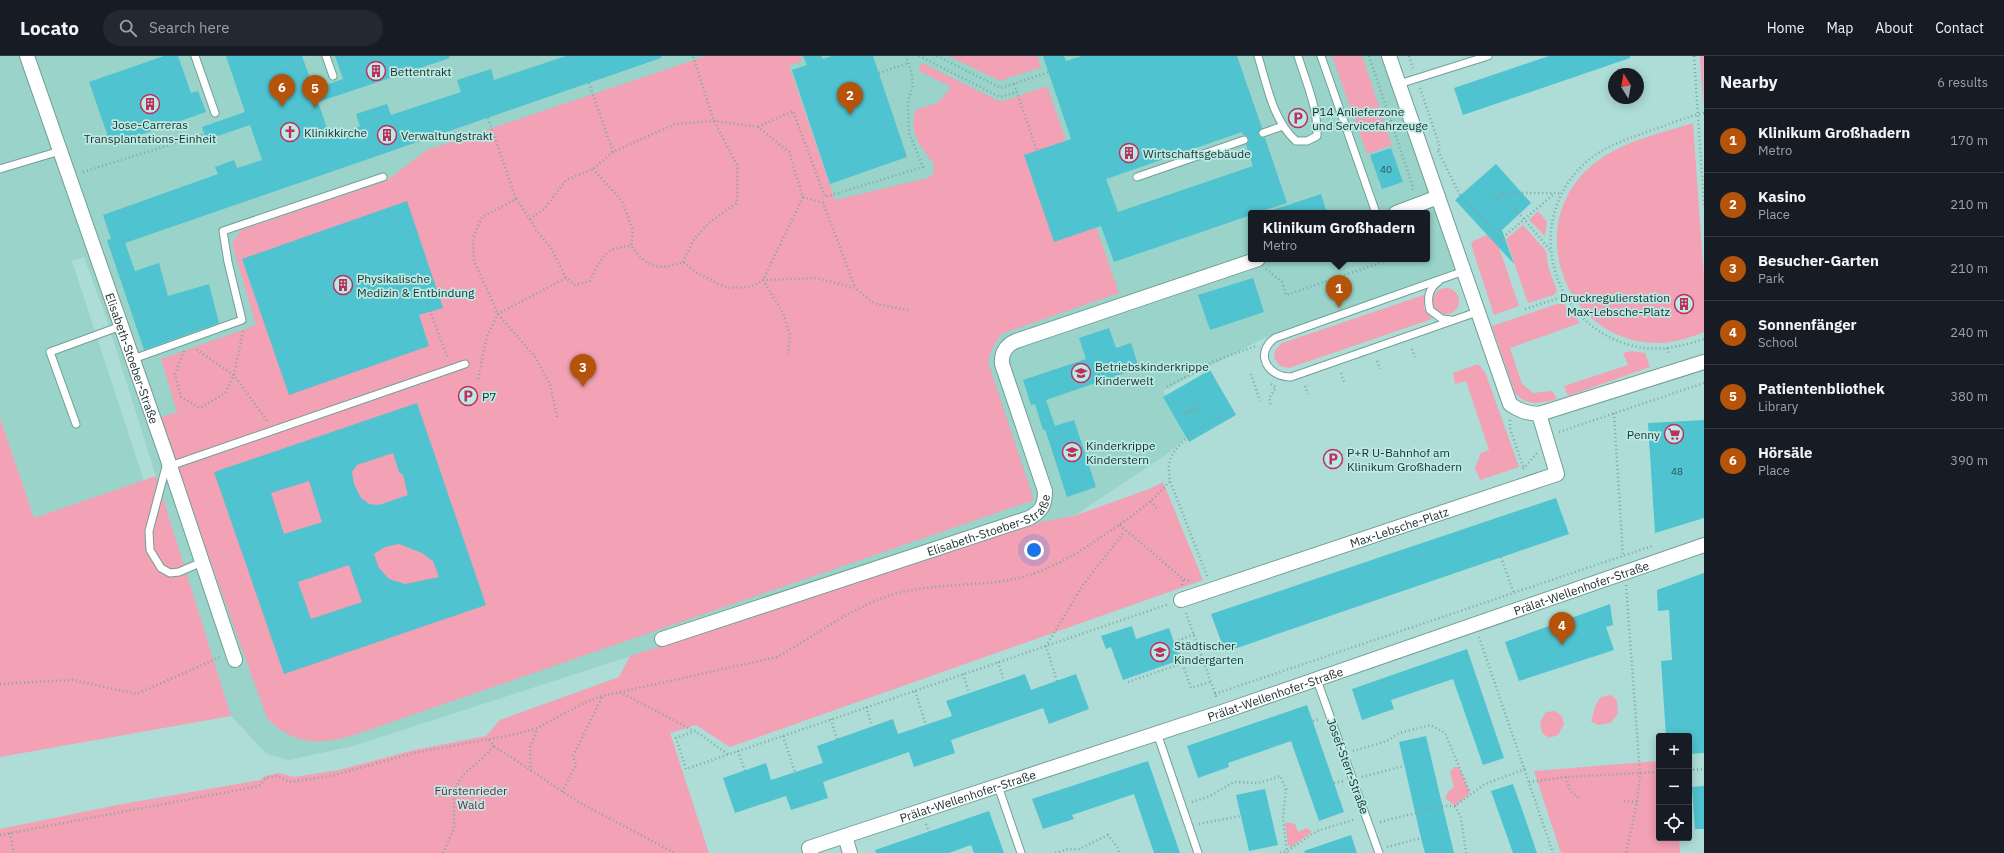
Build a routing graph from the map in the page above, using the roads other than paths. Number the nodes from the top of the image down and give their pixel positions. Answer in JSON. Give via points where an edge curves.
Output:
{"nodes":[{"id":1,"x":27,"y":56,"type":"edge"},
{"id":2,"x":195,"y":56,"type":"edge"},
{"id":3,"x":326,"y":56,"type":"edge"},
{"id":4,"x":1258,"y":56,"type":"edge"},
{"id":5,"x":1298,"y":56,"type":"edge"},
{"id":6,"x":1321,"y":56,"type":"edge"},
{"id":7,"x":1389,"y":56,"type":"edge"},
{"id":8,"x":1488,"y":56,"type":"edge"},
{"id":9,"x":333,"y":76,"type":"dead end"},
{"id":10,"x":1399,"y":84,"type":"junction"},
{"id":11,"x":215,"y":113,"type":"dead end"},
{"id":12,"x":1282,"y":126,"type":"junction"},
{"id":13,"x":1263,"y":133,"type":"dead end"},
{"id":14,"x":1244,"y":140,"type":"dead end"},
{"id":15,"x":60,"y":151,"type":"junction"},
{"id":16,"x":0,"y":169,"type":"edge"},
{"id":17,"x":383,"y":177,"type":"dead end"},
{"id":18,"x":1137,"y":177,"type":"dead end"},
{"id":19,"x":1438,"y":197,"type":"junction"},
{"id":20,"x":1375,"y":210,"type":"edge"},
{"id":21,"x":1405,"y":210,"type":"edge"},
{"id":22,"x":1251,"y":262,"type":"edge"},
{"id":23,"x":1464,"y":271,"type":"junction"},
{"id":24,"x":1441,"y":280,"type":"junction"},
{"id":25,"x":1478,"y":312,"type":"junction"},
{"id":26,"x":1455,"y":320,"type":"junction"},
{"id":27,"x":121,"y":326,"type":"junction"},
{"id":28,"x":133,"y":359,"type":"junction"},
{"id":29,"x":1704,"y":362,"type":"edge"},
{"id":30,"x":465,"y":364,"type":"dead end"},
{"id":31,"x":1539,"y":414,"type":"junction"},
{"id":32,"x":76,"y":424,"type":"dead end"},
{"id":33,"x":169,"y":464,"type":"junction"},
{"id":34,"x":1704,"y":545,"type":"edge"},
{"id":35,"x":202,"y":562,"type":"junction"},
{"id":36,"x":1181,"y":600,"type":"road end"},
{"id":37,"x":662,"y":639,"type":"dead end"},
{"id":38,"x":234,"y":656,"type":"road end"},
{"id":39,"x":1317,"y":680,"type":"junction"},
{"id":40,"x":1157,"y":733,"type":"junction"},
{"id":41,"x":998,"y":786,"type":"junction"},
{"id":42,"x":845,"y":836,"type":"junction"},
{"id":43,"x":1378,"y":851,"type":"edge"},
{"id":44,"x":810,"y":853,"type":"edge"},
{"id":45,"x":850,"y":853,"type":"edge"},
{"id":46,"x":1021,"y":853,"type":"edge"},
{"id":47,"x":1198,"y":853,"type":"edge"}],
"edges":[{"from":1,"to":15,"type":"street","name":"Elisabeth-Stoeber-Straße"},
{"from":2,"to":11,"type":"lane"},
{"from":3,"to":9,"type":"lane"},
{"from":4,"to":12,"type":"lane"},
{"from":5,"to":12,"type":"lane","via":[[1315,109],[1317,136],[1307,141],[1296,141]]},
{"from":6,"to":20,"type":"lane"},
{"from":7,"to":10,"type":"street"},
{"from":8,"to":10,"type":"lane"},
{"from":10,"to":19,"type":"street"},
{"from":12,"to":13,"type":"lane"},
{"from":14,"to":18,"type":"lane"},
{"from":15,"to":16,"type":"lane"},
{"from":15,"to":27,"type":"street","name":"Elisabeth-Stoeber-Straße"},
{"from":17,"to":28,"type":"lane","via":[[224,231],[228,262],[242,320]]},
{"from":19,"to":21,"type":"street"},
{"from":19,"to":23,"type":"street"},
{"from":22,"to":37,"type":"street","name":"Elisabeth-Stoeber-Straße","via":[[1016,341],[1007,347],[1002,356],[1002,364],[1045,491],[1045,504],[1040,512],[1030,518]]},
{"from":23,"to":24,"type":"lane"},
{"from":23,"to":25,"type":"street"},
{"from":24,"to":26,"type":"lane","via":[[1432,288],[1428,298],[1429,306],[1433,313],[1442,319]]},
{"from":24,"to":26,"type":"lane","via":[[1275,338],[1268,345],[1265,360],[1276,375],[1291,377]]},
{"from":25,"to":26,"type":"lane"},
{"from":25,"to":31,"type":"street","via":[[1510,404],[1528,414]]},
{"from":27,"to":28,"type":"street","name":"Elisabeth-Stoeber-Straße"},
{"from":27,"to":32,"type":"lane","via":[[50,352]]},
{"from":28,"to":33,"type":"street","name":"Elisabeth-Stoeber-Straße"},
{"from":29,"to":31,"type":"street"},
{"from":30,"to":33,"type":"lane","via":[[274,431]]},
{"from":31,"to":36,"type":"street","name":"Max-Lebsche-Platz","via":[[1557,474]]},
{"from":33,"to":35,"type":"street","name":"Elisabeth-Stoeber-Straße"},
{"from":33,"to":35,"type":"lane","via":[[149,531],[150,550],[161,568],[170,573]]},
{"from":34,"to":39,"type":"street","name":"Prälat-Wellenhofer-Straße"},
{"from":35,"to":38,"type":"street","name":"Elisabeth-Stoeber-Straße"},
{"from":39,"to":40,"type":"street","name":"Prälat-Wellenhofer-Straße"},
{"from":39,"to":43,"type":"lane","name":"Josef-Sterr-Straße"},
{"from":40,"to":41,"type":"street","name":"Prälat-Wellenhofer-Straße"},
{"from":40,"to":47,"type":"lane"},
{"from":41,"to":42,"type":"street","name":"Prälat-Wellenhofer-Straße"},
{"from":41,"to":46,"type":"lane"},
{"from":42,"to":44,"type":"street","name":"Prälat-Wellenhofer-Straße","via":[[809,848]]},
{"from":42,"to":45,"type":"street"}]}
